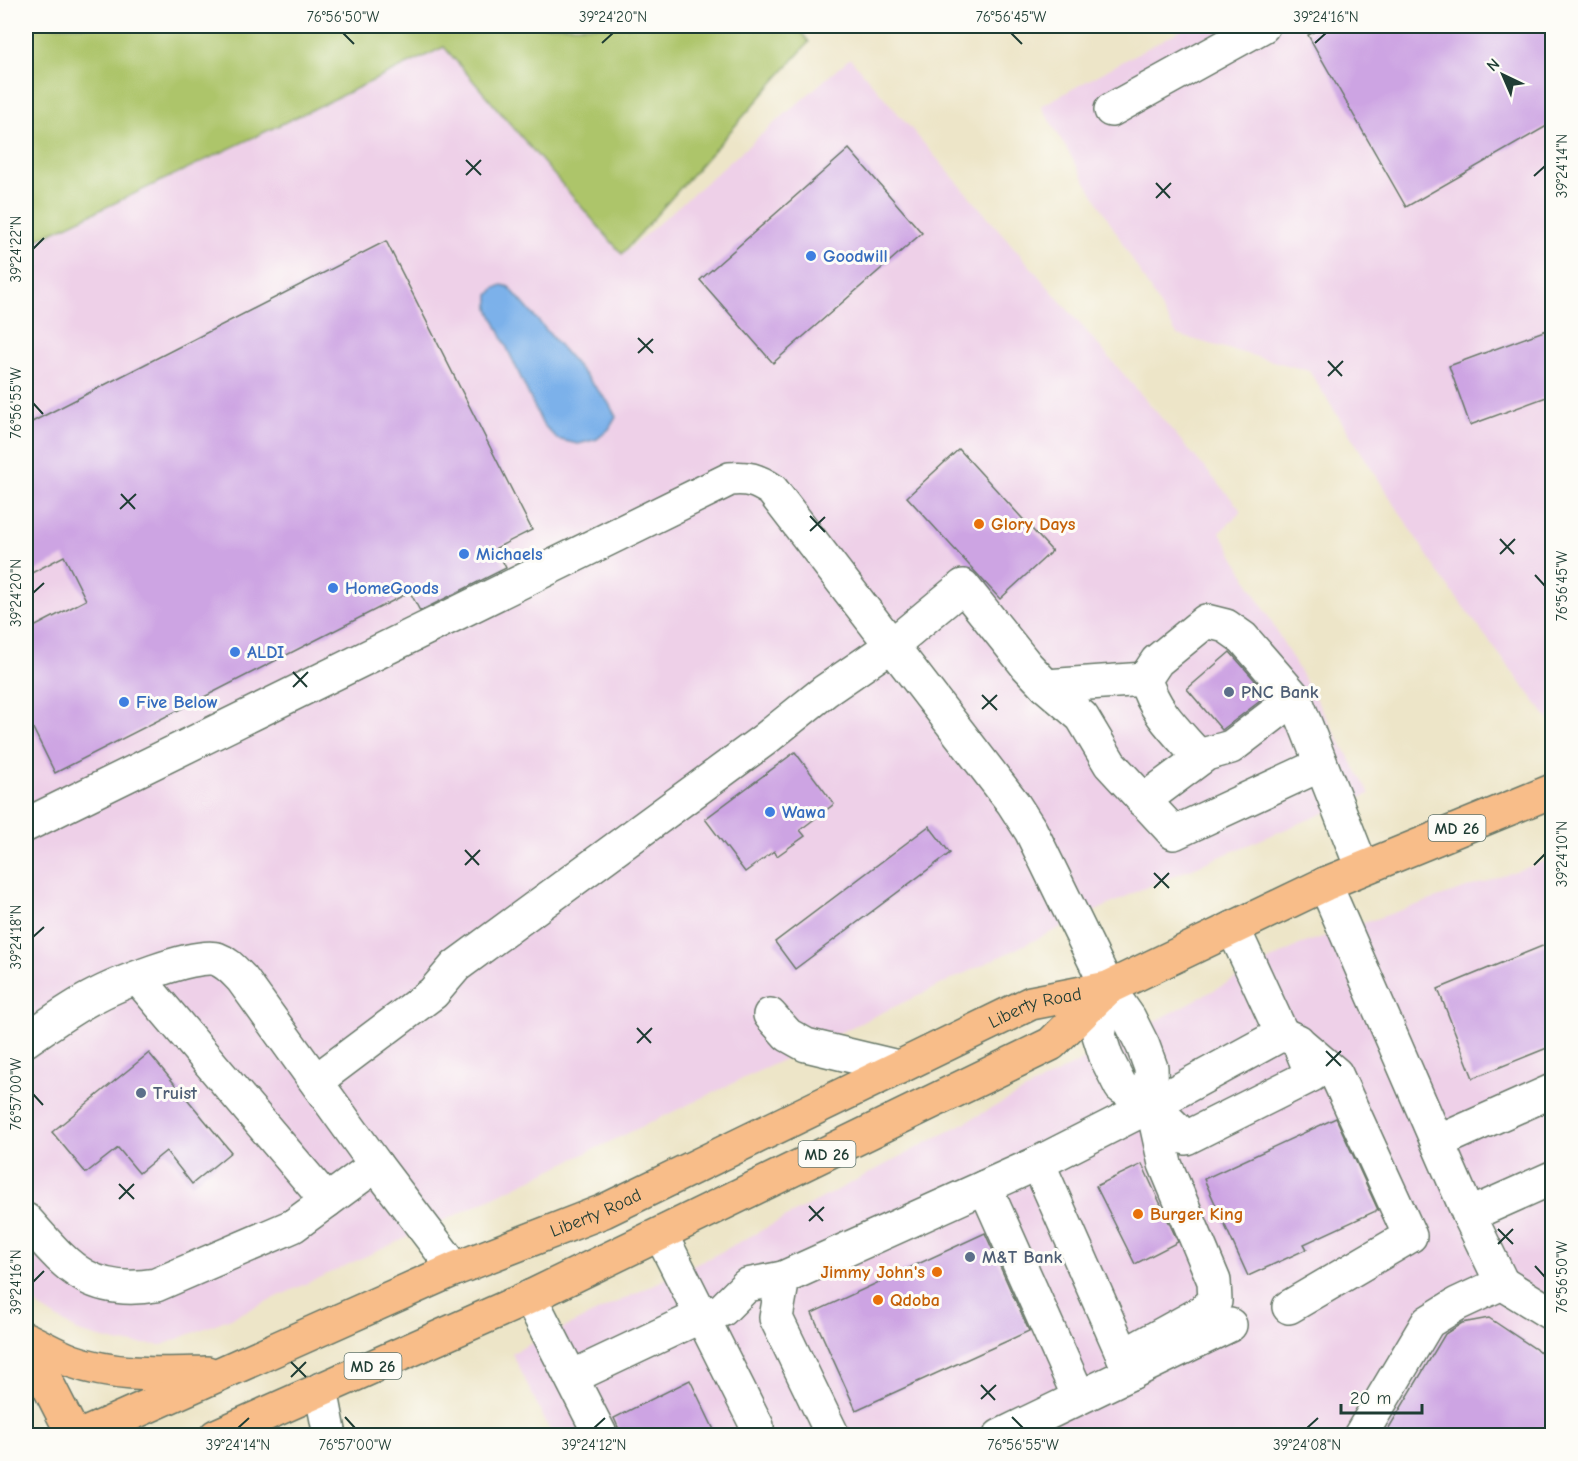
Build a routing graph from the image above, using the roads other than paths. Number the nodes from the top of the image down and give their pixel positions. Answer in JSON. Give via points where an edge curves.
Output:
{"nodes":[{"id":1,"x":1263,"y":26,"type":"edge"},
{"id":2,"x":1111,"y":110,"type":"dead end"},
{"id":3,"x":892,"y":645,"type":"junction"},
{"id":4,"x":1145,"y":679,"type":"junction"},
{"id":5,"x":1046,"y":686,"type":"junction"},
{"id":6,"x":1294,"y":698,"type":"junction"},
{"id":7,"x":1200,"y":758,"type":"junction"},
{"id":8,"x":1320,"y":765,"type":"junction"},
{"id":9,"x":1552,"y":791,"type":"edge"},
{"id":10,"x":1143,"y":801,"type":"junction"},
{"id":11,"x":26,"y":825,"type":"edge"},
{"id":12,"x":1362,"y":868,"type":"junction"},
{"id":13,"x":1325,"y":884,"type":"junction"},
{"id":14,"x":1233,"y":928,"type":"junction"},
{"id":15,"x":138,"y":978,"type":"junction"},
{"id":16,"x":1108,"y":988,"type":"junction"},
{"id":17,"x":770,"y":1015,"type":"dead end"},
{"id":18,"x":1290,"y":1037,"type":"junction"},
{"id":19,"x":26,"y":1040,"type":"edge"},
{"id":20,"x":898,"y":1067,"type":"junction"},
{"id":21,"x":316,"y":1081,"type":"junction"},
{"id":22,"x":1552,"y":1091,"type":"edge"},
{"id":23,"x":1152,"y":1105,"type":"junction"},
{"id":24,"x":1438,"y":1142,"type":"junction"},
{"id":25,"x":1038,"y":1163,"type":"junction"},
{"id":26,"x":376,"y":1165,"type":"junction"},
{"id":27,"x":1552,"y":1178,"type":"edge"},
{"id":28,"x":985,"y":1187,"type":"junction"},
{"id":29,"x":327,"y":1202,"type":"junction"},
{"id":30,"x":1469,"y":1215,"type":"junction"},
{"id":31,"x":26,"y":1220,"type":"edge"},
{"id":32,"x":660,"y":1235,"type":"junction"},
{"id":33,"x":455,"y":1269,"type":"junction"},
{"id":34,"x":783,"y":1278,"type":"junction"},
{"id":35,"x":1502,"y":1283,"type":"junction"},
{"id":36,"x":530,"y":1297,"type":"junction"},
{"id":37,"x":1289,"y":1307,"type":"dead end"},
{"id":38,"x":1552,"y":1314,"type":"edge"},
{"id":39,"x":701,"y":1316,"type":"junction"},
{"id":40,"x":1230,"y":1325,"type":"dead end"},
{"id":41,"x":26,"y":1339,"type":"edge"},
{"id":42,"x":26,"y":1352,"type":"edge"},
{"id":43,"x":1127,"y":1364,"type":"junction"},
{"id":44,"x":224,"y":1372,"type":"junction"},
{"id":45,"x":572,"y":1377,"type":"junction"},
{"id":46,"x":321,"y":1389,"type":"junction"},
{"id":47,"x":1079,"y":1397,"type":"junction"},
{"id":48,"x":74,"y":1436,"type":"edge"},
{"id":49,"x":81,"y":1436,"type":"edge"},
{"id":50,"x":216,"y":1436,"type":"edge"},
{"id":51,"x":330,"y":1436,"type":"edge"},
{"id":52,"x":601,"y":1436,"type":"edge"},
{"id":53,"x":754,"y":1436,"type":"edge"},
{"id":54,"x":833,"y":1436,"type":"edge"},
{"id":55,"x":1000,"y":1436,"type":"edge"},
{"id":56,"x":1360,"y":1436,"type":"edge"}],
"edges":[{"from":1,"to":2,"type":"lane"},
{"from":3,"to":5,"type":"lane","via":[[963,586]]},
{"from":3,"to":11,"type":"lane","via":[[772,490],[759,481],[730,479]]},
{"from":3,"to":16,"type":"lane","via":[[1031,831]]},
{"from":3,"to":21,"type":"lane","via":[[456,966],[433,993]]},
{"from":4,"to":5,"type":"lane"},
{"from":4,"to":6,"type":"lane","via":[[1157,661],[1206,621],[1226,626],[1243,638]]},
{"from":4,"to":7,"type":"lane","via":[[1150,697],[1164,718]]},
{"from":5,"to":10,"type":"lane","via":[[1082,717],[1110,764]]},
{"from":6,"to":7,"type":"lane","via":[[1231,747]]},
{"from":6,"to":8,"type":"lane"},
{"from":7,"to":10,"type":"lane"},
{"from":8,"to":10,"type":"lane","via":[[1174,833]]},
{"from":8,"to":12,"type":"lane"},
{"from":9,"to":12,"type":"main road","name":"Liberty Road","number":"MD 26"},
{"from":12,"to":13,"type":"main road","name":"Liberty Road","number":"MD 26"},
{"from":13,"to":14,"type":"main road","name":"Liberty Road","number":"MD 26"},
{"from":13,"to":24,"type":"lane"},
{"from":14,"to":16,"type":"main road","name":"Liberty Road","number":"MD 26"},
{"from":14,"to":18,"type":"lane"},
{"from":15,"to":19,"type":"lane","via":[[93,997]]},
{"from":15,"to":21,"type":"lane","via":[[193,959],[215,958],[228,964]]},
{"from":15,"to":29,"type":"lane"},
{"from":16,"to":20,"type":"main road","name":"Liberty Road","number":"MD 26","via":[[1030,1003]]},
{"from":16,"to":23,"type":"lane","via":[[1099,1035],[1106,1057],[1121,1087]]},
{"from":16,"to":32,"type":"main road","name":"Liberty Road","number":"MD 26","via":[[1051,1044]]},
{"from":17,"to":20,"type":"lane","via":[[788,1035],[806,1045]]},
{"from":18,"to":23,"type":"lane"},
{"from":18,"to":23,"type":"lane","via":[[1312,1075],[1186,1138]]},
{"from":18,"to":37,"type":"lane","via":[[1336,1074],[1410,1236]]},
{"from":20,"to":33,"type":"main road","name":"Liberty Road","number":"MD 26","via":[[604,1211]]},
{"from":21,"to":26,"type":"lane"},
{"from":22,"to":24,"type":"lane"},
{"from":23,"to":25,"type":"lane"},
{"from":23,"to":43,"type":"lane","via":[[1165,1164],[1214,1281],[1215,1301]]},
{"from":24,"to":30,"type":"lane"},
{"from":25,"to":28,"type":"lane"},
{"from":25,"to":43,"type":"lane"},
{"from":26,"to":29,"type":"lane"},
{"from":26,"to":33,"type":"lane"},
{"from":27,"to":30,"type":"lane"},
{"from":28,"to":34,"type":"lane"},
{"from":28,"to":47,"type":"lane"},
{"from":29,"to":31,"type":"lane","via":[[293,1226],[156,1286],[136,1289],[84,1278]]},
{"from":30,"to":35,"type":"lane"},
{"from":32,"to":36,"type":"main road","name":"Liberty Road","number":"MD 26"},
{"from":32,"to":39,"type":"lane"},
{"from":33,"to":44,"type":"main road","name":"Liberty Road","number":"MD 26"},
{"from":34,"to":39,"type":"lane","via":[[747,1285],[722,1310]]},
{"from":34,"to":54,"type":"lane","via":[[776,1318]]},
{"from":35,"to":38,"type":"lane"},
{"from":35,"to":56,"type":"lane","via":[[1428,1322]]},
{"from":36,"to":45,"type":"lane"},
{"from":36,"to":46,"type":"main road","name":"Liberty Road","number":"MD 26"},
{"from":39,"to":45,"type":"lane"},
{"from":39,"to":53,"type":"lane","via":[[757,1426]]},
{"from":40,"to":43,"type":"lane"},
{"from":41,"to":44,"type":"main road","via":[[71,1361],[107,1370],[142,1375]]},
{"from":42,"to":48,"type":"main road","via":[[45,1379]]},
{"from":43,"to":47,"type":"lane"},
{"from":44,"to":49,"type":"main road","name":"Liberty Road","number":"MD 26"},
{"from":45,"to":52,"type":"lane"},
{"from":46,"to":50,"type":"main road","name":"Liberty Road","number":"MD 26"},
{"from":46,"to":51,"type":"lane"},
{"from":47,"to":55,"type":"lane"}]}
